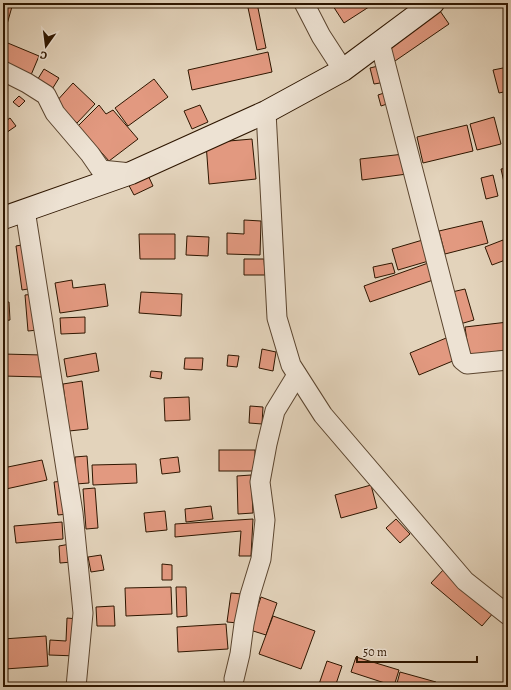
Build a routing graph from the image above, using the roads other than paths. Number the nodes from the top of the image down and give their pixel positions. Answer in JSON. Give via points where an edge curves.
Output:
{"nodes":[{"id":1,"x":304,"y":3,"type":"edge"},
{"id":2,"x":433,"y":3,"type":"edge"},
{"id":3,"x":380,"y":43,"type":"junction"},
{"id":4,"x":3,"y":70,"type":"edge"},
{"id":5,"x":343,"y":70,"type":"junction"},
{"id":6,"x":266,"y":112,"type":"junction"},
{"id":7,"x":131,"y":173,"type":"junction"},
{"id":8,"x":24,"y":210,"type":"junction"},
{"id":9,"x":3,"y":218,"type":"edge"},
{"id":10,"x":508,"y":360,"type":"edge"},
{"id":11,"x":297,"y":375,"type":"junction"},
{"id":12,"x":508,"y":615,"type":"edge"},
{"id":13,"x":234,"y":678,"type":"dead end"},
{"id":14,"x":76,"y":687,"type":"edge"}],
"edges":[{"from":1,"to":5,"type":"street"},
{"from":2,"to":3,"type":"street"},
{"from":3,"to":5,"type":"street"},
{"from":3,"to":10,"type":"street","via":[[462,360],[467,364]]},
{"from":4,"to":7,"type":"street","via":[[46,95],[55,113],[101,170]]},
{"from":5,"to":6,"type":"street"},
{"from":6,"to":7,"type":"street"},
{"from":6,"to":11,"type":"street","via":[[277,318],[291,365]]},
{"from":7,"to":8,"type":"street"},
{"from":8,"to":9,"type":"street"},
{"from":8,"to":14,"type":"street","via":[[73,513],[83,613]]},
{"from":11,"to":12,"type":"street","via":[[323,415],[465,581]]},
{"from":11,"to":13,"type":"street","via":[[275,411],[267,444],[260,482],[265,520],[261,559],[250,595]]}]}
